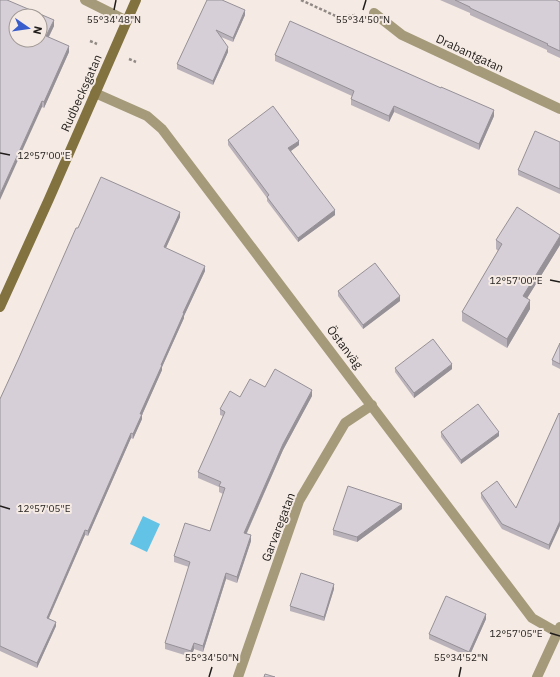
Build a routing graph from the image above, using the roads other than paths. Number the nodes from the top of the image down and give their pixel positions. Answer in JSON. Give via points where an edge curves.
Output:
{"nodes":[{"id":1,"x":85,"y":0,"type":"edge"},
{"id":2,"x":136,"y":0,"type":"edge"},
{"id":3,"x":374,"y":13,"type":"road end"},
{"id":4,"x":127,"y":21,"type":"junction"},
{"id":5,"x":95,"y":93,"type":"junction"},
{"id":6,"x":560,"y":108,"type":"edge"},
{"id":7,"x":0,"y":307,"type":"edge"},
{"id":8,"x":372,"y":405,"type":"junction"},
{"id":9,"x":559,"y":631,"type":"edge"},
{"id":10,"x":238,"y":677,"type":"edge"},
{"id":11,"x":537,"y":677,"type":"edge"}],
"edges":[{"from":1,"to":4,"type":"street"},
{"from":2,"to":4,"type":"street","name":"Rudbecksgatan"},
{"from":3,"to":6,"type":"street","name":"Drabantgatan","via":[[402,35]]},
{"from":4,"to":5,"type":"street","name":"Rudbecksgatan"},
{"from":5,"to":7,"type":"street","name":"Rudbecksgatan"},
{"from":5,"to":8,"type":"street","name":"Östanväg","via":[[147,116],[162,129]]},
{"from":8,"to":9,"type":"street","name":"Östanväg","via":[[532,618]]},
{"from":8,"to":10,"type":"street","name":"Garvaregatan","via":[[344,423],[299,501]]},
{"from":9,"to":11,"type":"street"}]}
